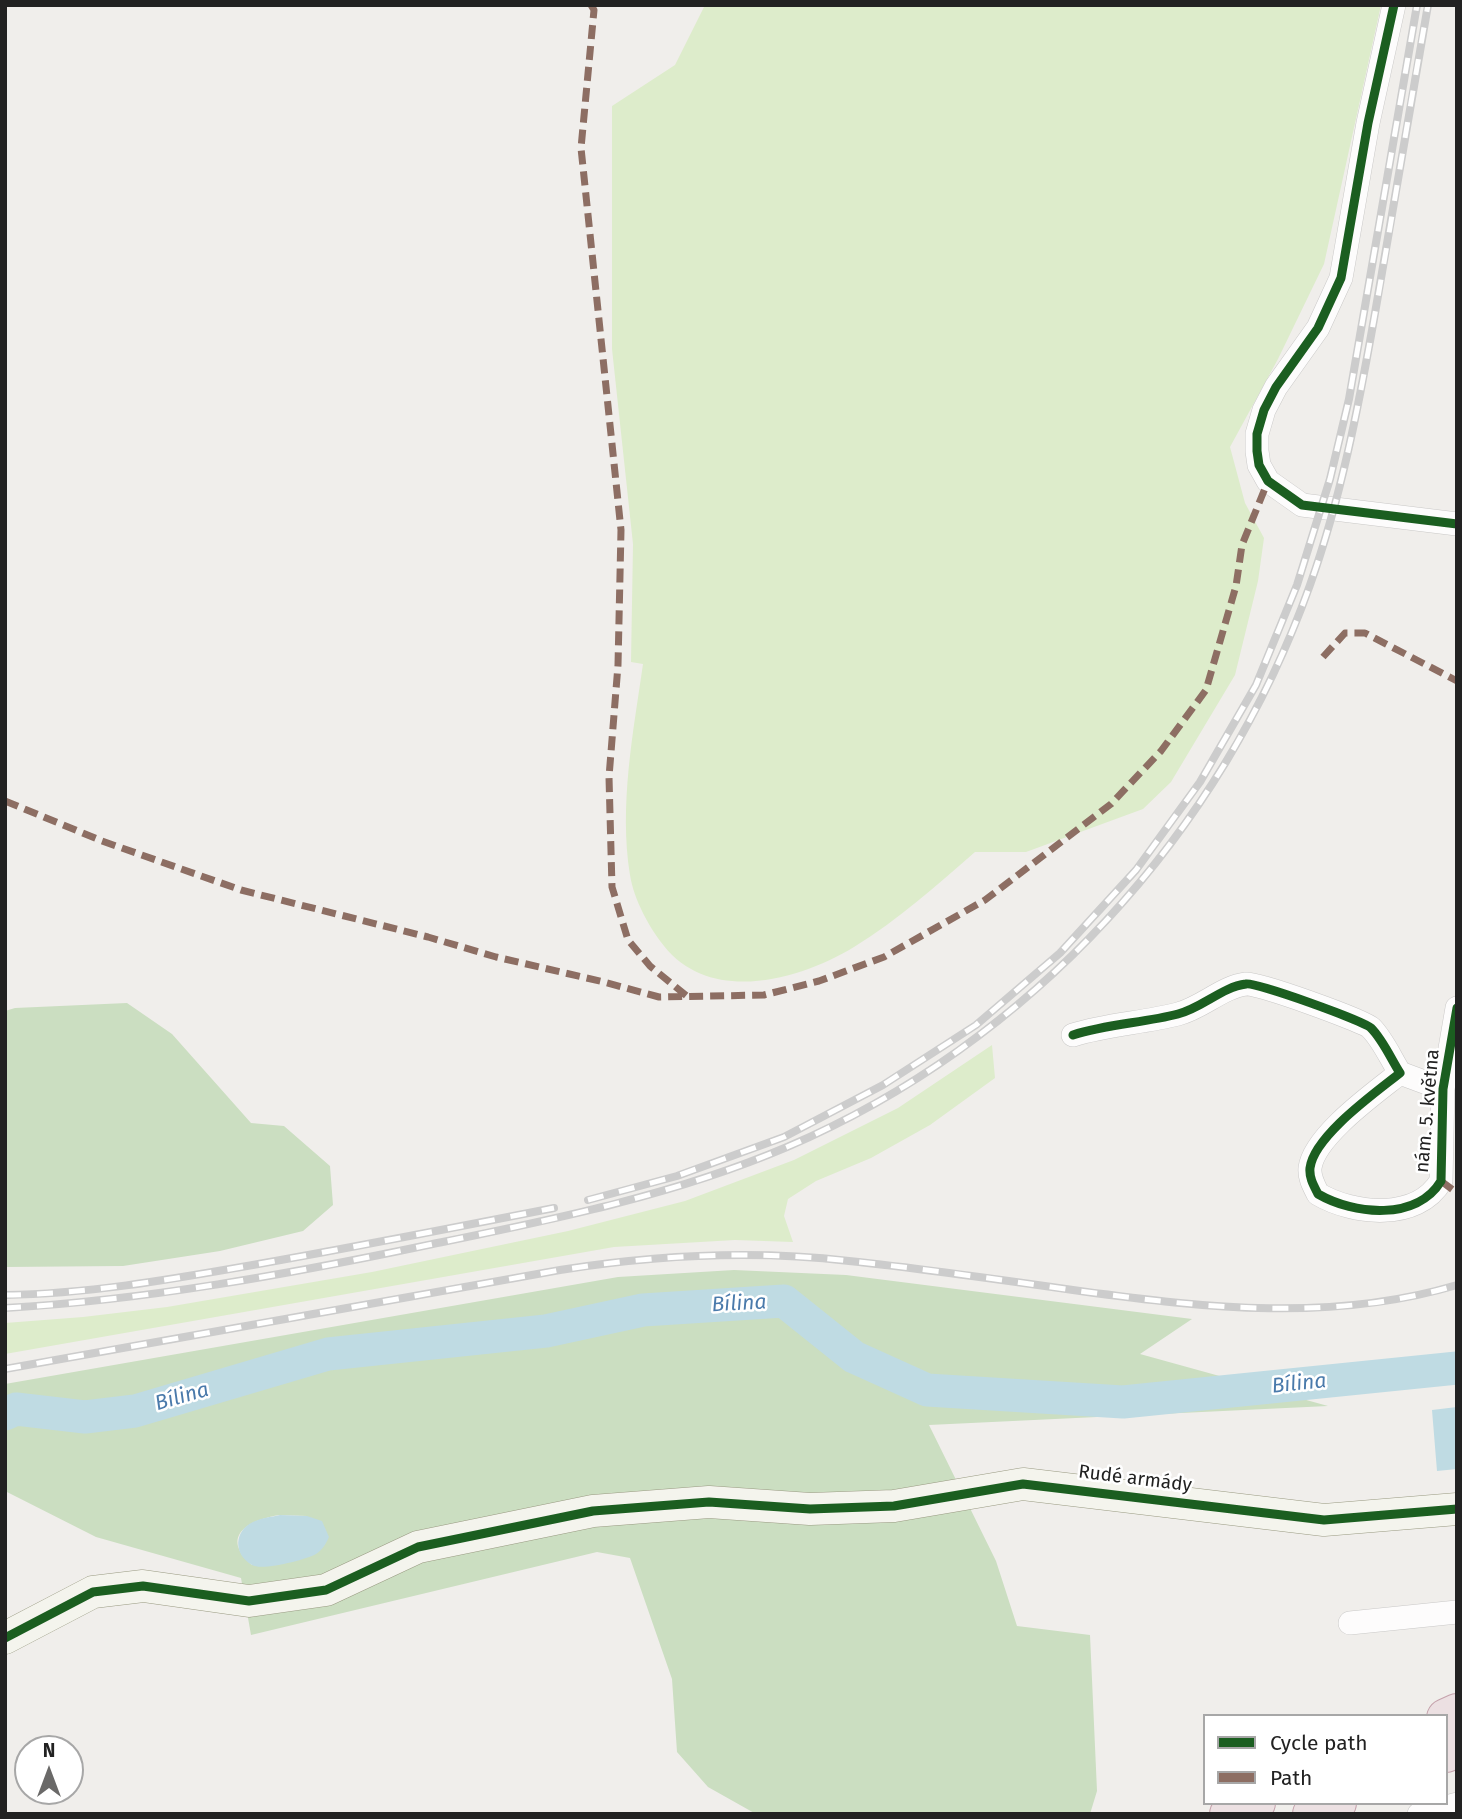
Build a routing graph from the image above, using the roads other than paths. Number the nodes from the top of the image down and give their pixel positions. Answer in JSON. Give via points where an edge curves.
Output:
{"nodes":[{"id":1,"x":1394,"y":5,"type":"edge"},
{"id":2,"x":1457,"y":524,"type":"edge"},
{"id":3,"x":1457,"y":1008,"type":"edge"},
{"id":4,"x":1073,"y":1035,"type":"dead end"},
{"id":5,"x":1400,"y":1073,"type":"junction"},
{"id":6,"x":1443,"y":1089,"type":"junction"},
{"id":7,"x":1457,"y":1509,"type":"edge"},
{"id":8,"x":1457,"y":1612,"type":"edge"},
{"id":9,"x":1350,"y":1623,"type":"dead end"},
{"id":10,"x":5,"y":1638,"type":"edge"},
{"id":11,"x":1251,"y":1805,"type":"edge"},
{"id":12,"x":1332,"y":1805,"type":"edge"},
{"id":13,"x":1229,"y":1814,"type":"edge"},
{"id":14,"x":1312,"y":1814,"type":"edge"}],
"edges":[{"from":1,"to":2,"type":"street","via":[[1341,278],[1318,328],[1264,410],[1256,451],[1268,481],[1302,505]]},
{"from":3,"to":6,"type":"street","name":"nám. 5. května"},
{"from":4,"to":5,"type":"street","name":"nám. 5. května","via":[[1183,1013],[1249,983],[1370,1027]]},
{"from":5,"to":6,"type":"street","name":"nám. 5. května"},
{"from":5,"to":6,"type":"street","name":"nám. 5. května","via":[[1345,1117],[1314,1156],[1310,1170],[1318,1194],[1374,1210],[1416,1204],[1434,1193],[1441,1181]]},
{"from":7,"to":10,"type":"street","name":"Rudé armády","via":[[1324,1520],[1023,1484],[894,1506],[810,1509],[709,1502],[593,1511],[418,1547],[326,1590],[249,1601],[143,1586],[93,1592]]},
{"from":8,"to":9,"type":"street"},
{"from":11,"to":13,"type":"highway"},
{"from":12,"to":14,"type":"highway"}]}
